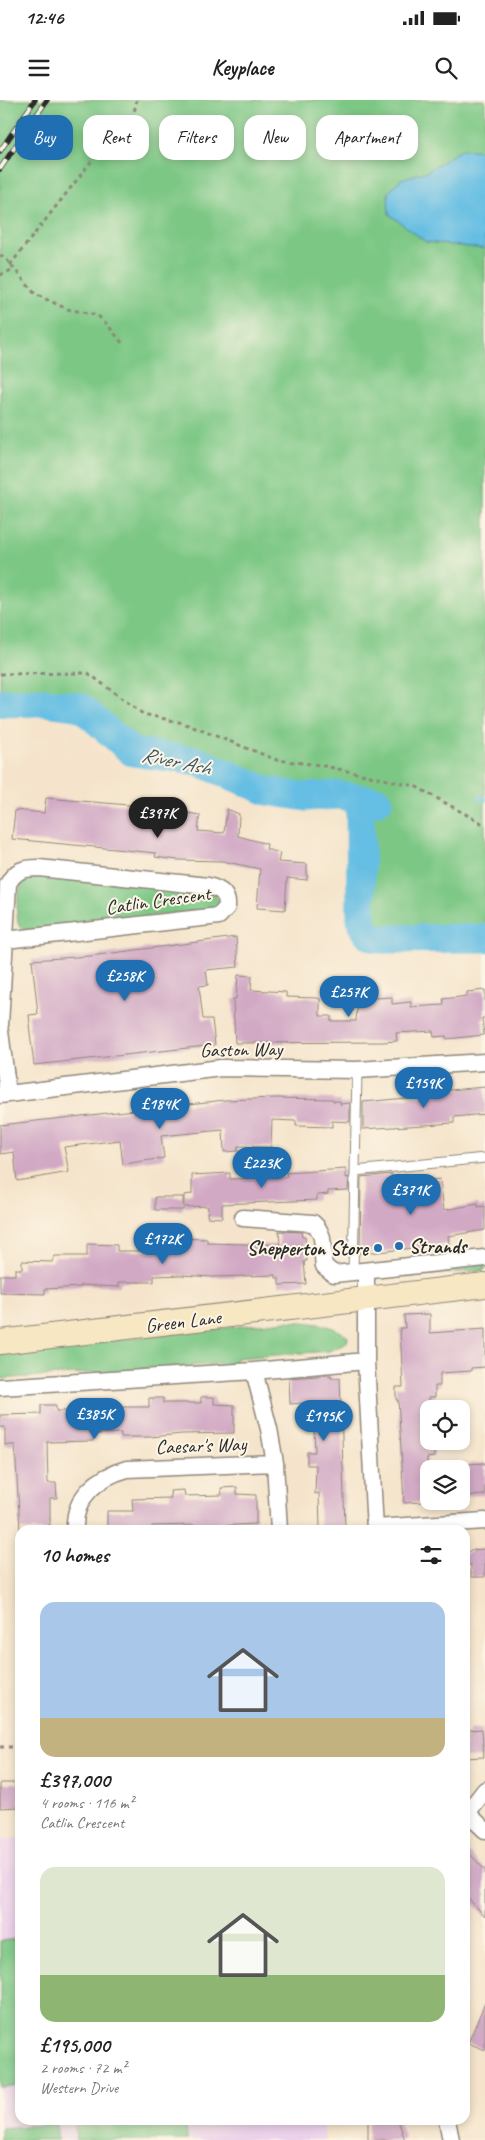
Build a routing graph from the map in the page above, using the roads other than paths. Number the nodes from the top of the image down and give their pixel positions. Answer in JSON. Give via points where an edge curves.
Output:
{"nodes":[{"id":1,"x":5,"y":940,"type":"junction"},
{"id":2,"x":0,"y":1025,"type":"edge"},
{"id":3,"x":0,"y":1031,"type":"edge"},
{"id":4,"x":485,"y":1062,"type":"edge"},
{"id":5,"x":357,"y":1070,"type":"junction"},
{"id":6,"x":4,"y":1094,"type":"edge"},
{"id":7,"x":485,"y":1158,"type":"edge"},
{"id":8,"x":355,"y":1171,"type":"junction"},
{"id":9,"x":243,"y":1218,"type":"dead end"},
{"id":10,"x":485,"y":1258,"type":"edge"},
{"id":11,"x":359,"y":1273,"type":"junction"},
{"id":12,"x":485,"y":1285,"type":"edge"},
{"id":13,"x":366,"y":1300,"type":"junction"},
{"id":14,"x":0,"y":1342,"type":"edge"},
{"id":15,"x":366,"y":1361,"type":"junction"},
{"id":16,"x":254,"y":1371,"type":"junction"},
{"id":17,"x":0,"y":1387,"type":"edge"},
{"id":18,"x":275,"y":1463,"type":"junction"},
{"id":19,"x":485,"y":1521,"type":"edge"},
{"id":20,"x":75,"y":1525,"type":"edge"},
{"id":21,"x":279,"y":1525,"type":"edge"},
{"id":22,"x":375,"y":1525,"type":"edge"},
{"id":23,"x":430,"y":1525,"type":"edge"},
{"id":24,"x":485,"y":1790,"type":"edge"},
{"id":25,"x":470,"y":1807,"type":"edge"},
{"id":26,"x":470,"y":1816,"type":"edge"},
{"id":27,"x":485,"y":1830,"type":"edge"},
{"id":28,"x":448,"y":2125,"type":"edge"},
{"id":29,"x":451,"y":2140,"type":"edge"}],
"edges":[{"from":1,"to":1,"type":"street","name":"Catlin Crescent","via":[[8,884],[12,876],[28,868],[208,886],[220,889],[227,899],[227,907],[219,916]]},
{"from":1,"to":2,"type":"street","name":"Catlin Crescent"},
{"from":3,"to":6,"type":"street"},
{"from":4,"to":5,"type":"street","name":"Gaston Way"},
{"from":5,"to":6,"type":"street","name":"Gaston Way","via":[[221,1068]]},
{"from":5,"to":8,"type":"lane"},
{"from":7,"to":8,"type":"lane"},
{"from":8,"to":11,"type":"lane"},
{"from":9,"to":11,"type":"street","via":[[312,1223],[322,1236],[323,1261],[328,1272],[339,1275]]},
{"from":10,"to":11,"type":"street"},
{"from":11,"to":13,"type":"street"},
{"from":12,"to":13,"type":"main road","name":"Green Lane"},
{"from":13,"to":14,"type":"main road","name":"Green Lane"},
{"from":13,"to":15,"type":"street"},
{"from":15,"to":16,"type":"street"},
{"from":15,"to":22,"type":"street"},
{"from":16,"to":17,"type":"street"},
{"from":16,"to":18,"type":"street"},
{"from":18,"to":20,"type":"street","name":"Caesar's Way","via":[[127,1469],[109,1474],[92,1485]]},
{"from":18,"to":21,"type":"street"},
{"from":19,"to":23,"type":"street"},
{"from":24,"to":25,"type":"street"},
{"from":26,"to":27,"type":"street"},
{"from":28,"to":29,"type":"street"}]}
